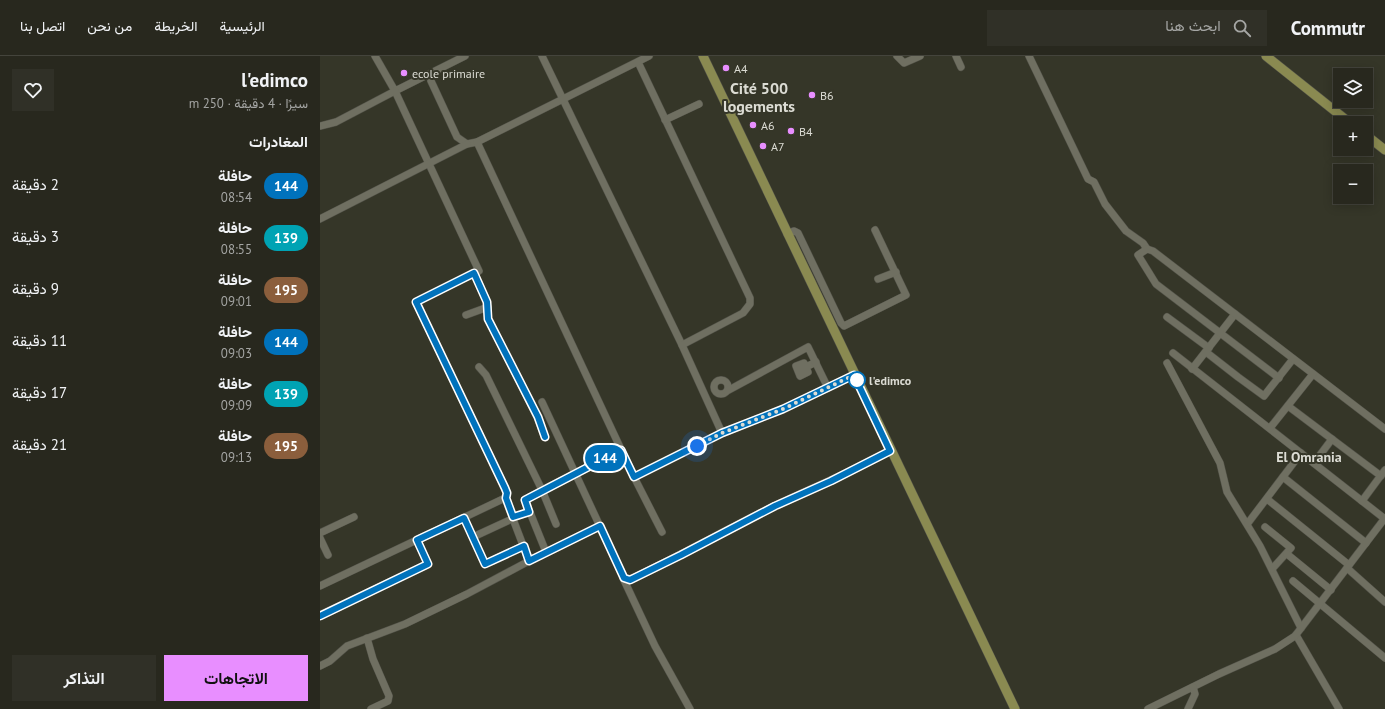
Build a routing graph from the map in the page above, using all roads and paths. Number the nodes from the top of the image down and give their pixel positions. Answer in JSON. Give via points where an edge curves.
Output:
{"nodes":[{"id":1,"x":376,"y":56,"type":"edge"},
{"id":2,"x":465,"y":56,"type":"edge"},
{"id":3,"x":542,"y":56,"type":"edge"},
{"id":4,"x":649,"y":56,"type":"edge"},
{"id":5,"x":703,"y":56,"type":"edge"},
{"id":6,"x":897,"y":56,"type":"edge"},
{"id":7,"x":920,"y":56,"type":"edge"},
{"id":8,"x":956,"y":56,"type":"edge"},
{"id":9,"x":1029,"y":56,"type":"edge"},
{"id":10,"x":1266,"y":56,"type":"edge"},
{"id":11,"x":638,"y":62,"type":"junction"},
{"id":12,"x":961,"y":67,"type":"dead end"},
{"id":13,"x":431,"y":81,"type":"dead end"},
{"id":14,"x":395,"y":91,"type":"junction"},
{"id":15,"x":563,"y":99,"type":"junction"},
{"id":16,"x":700,"y":104,"type":"dead end"},
{"id":17,"x":1341,"y":116,"type":"edge"},
{"id":18,"x":665,"y":120,"type":"junction"},
{"id":19,"x":320,"y":126,"type":"edge"},
{"id":20,"x":1373,"y":141,"type":"edge"},
{"id":21,"x":477,"y":142,"type":"junction"},
{"id":22,"x":467,"y":144,"type":"junction"},
{"id":23,"x":1385,"y":150,"type":"edge"},
{"id":24,"x":429,"y":164,"type":"junction"},
{"id":25,"x":320,"y":219,"type":"edge"},
{"id":26,"x":875,"y":230,"type":"dead end"},
{"id":27,"x":787,"y":234,"type":"junction"},
{"id":28,"x":1147,"y":249,"type":"junction"},
{"id":29,"x":896,"y":272,"type":"junction"},
{"id":30,"x":474,"y":273,"type":"junction"},
{"id":31,"x":878,"y":279,"type":"dead end"},
{"id":32,"x":488,"y":307,"type":"junction"},
{"id":33,"x":1235,"y":314,"type":"junction"},
{"id":34,"x":466,"y":315,"type":"dead end"},
{"id":35,"x":1167,"y":317,"type":"dead end"},
{"id":36,"x":1220,"y":333,"type":"junction"},
{"id":37,"x":682,"y":344,"type":"junction"},
{"id":38,"x":1208,"y":350,"type":"junction"},
{"id":39,"x":1173,"y":353,"type":"dead end"},
{"id":40,"x":1294,"y":359,"type":"junction"},
{"id":41,"x":816,"y":362,"type":"junction"},
{"id":42,"x":1166,"y":363,"type":"dead end"},
{"id":43,"x":479,"y":367,"type":"dead end"},
{"id":44,"x":1192,"y":369,"type":"junction"},
{"id":45,"x":798,"y":371,"type":"dead end"},
{"id":46,"x":1313,"y":374,"type":"junction"},
{"id":47,"x":854,"y":375,"type":"junction"},
{"id":48,"x":1279,"y":378,"type":"junction"},
{"id":49,"x":828,"y":388,"type":"junction"},
{"id":50,"x":727,"y":391,"type":"dead end"},
{"id":51,"x":542,"y":402,"type":"dead end"},
{"id":52,"x":1288,"y":406,"type":"junction"},
{"id":53,"x":1270,"y":428,"type":"junction"},
{"id":54,"x":1385,"y":429,"type":"edge"},
{"id":55,"x":722,"y":433,"type":"junction"},
{"id":56,"x":545,"y":437,"type":"dead end"},
{"id":57,"x":1332,"y":439,"type":"junction"},
{"id":58,"x":621,"y":450,"type":"junction"},
{"id":59,"x":890,"y":451,"type":"junction"},
{"id":60,"x":1301,"y":453,"type":"junction"},
{"id":61,"x":1314,"y":463,"type":"junction"},
{"id":62,"x":576,"y":473,"type":"junction"},
{"id":63,"x":1383,"y":473,"type":"edge"},
{"id":64,"x":634,"y":477,"type":"junction"},
{"id":65,"x":1283,"y":478,"type":"junction"},
{"id":66,"x":542,"y":490,"type":"junction"},
{"id":67,"x":506,"y":498,"type":"junction"},
{"id":68,"x":1267,"y":499,"type":"junction"},
{"id":69,"x":1362,"y":501,"type":"junction"},
{"id":70,"x":529,"y":512,"type":"junction"},
{"id":71,"x":354,"y":517,"type":"dead end"},
{"id":72,"x":513,"y":517,"type":"junction"},
{"id":73,"x":464,"y":518,"type":"junction"},
{"id":74,"x":1385,"y":518,"type":"edge"},
{"id":75,"x":556,"y":524,"type":"dead end"},
{"id":76,"x":1248,"y":524,"type":"junction"},
{"id":77,"x":600,"y":526,"type":"junction"},
{"id":78,"x":1265,"y":527,"type":"dead end"},
{"id":79,"x":662,"y":532,"type":"dead end"},
{"id":80,"x":320,"y":533,"type":"edge"},
{"id":81,"x":473,"y":537,"type":"junction"},
{"id":82,"x":320,"y":538,"type":"edge"},
{"id":83,"x":417,"y":540,"type":"junction"},
{"id":84,"x":1366,"y":543,"type":"junction"},
{"id":85,"x":524,"y":546,"type":"junction"},
{"id":86,"x":546,"y":552,"type":"junction"},
{"id":87,"x":1287,"y":554,"type":"junction"},
{"id":88,"x":328,"y":555,"type":"dead end"},
{"id":89,"x":529,"y":561,"type":"junction"},
{"id":90,"x":1348,"y":566,"type":"junction"},
{"id":91,"x":1272,"y":569,"type":"junction"},
{"id":92,"x":624,"y":578,"type":"junction"},
{"id":93,"x":1293,"y":582,"type":"dead end"},
{"id":94,"x":320,"y":586,"type":"edge"},
{"id":95,"x":1330,"y":590,"type":"junction"},
{"id":96,"x":1385,"y":602,"type":"edge"},
{"id":97,"x":1320,"y":604,"type":"junction"},
{"id":98,"x":320,"y":616,"type":"edge"},
{"id":99,"x":1301,"y":628,"type":"junction"},
{"id":100,"x":1296,"y":635,"type":"junction"},
{"id":101,"x":366,"y":638,"type":"junction"},
{"id":102,"x":1385,"y":658,"type":"edge"},
{"id":103,"x":320,"y":666,"type":"edge"},
{"id":104,"x":1193,"y":687,"type":"junction"},
{"id":105,"x":371,"y":709,"type":"edge"},
{"id":106,"x":690,"y":709,"type":"edge"},
{"id":107,"x":1015,"y":709,"type":"edge"},
{"id":108,"x":1148,"y":709,"type":"edge"},
{"id":109,"x":1188,"y":709,"type":"edge"},
{"id":110,"x":1339,"y":709,"type":"edge"}],
"edges":[{"from":1,"to":14,"type":"street"},
{"from":2,"to":14,"type":"street"},
{"from":3,"to":15,"type":"street"},
{"from":4,"to":11,"type":"street"},
{"from":5,"to":27,"type":"main road"},
{"from":6,"to":7,"type":"street","via":[[904,62]]},
{"from":8,"to":12,"type":"street"},
{"from":9,"to":28,"type":"street","via":[[1088,179],[1094,182],[1105,204],[1126,231]]},
{"from":10,"to":17,"type":"main road"},
{"from":11,"to":15,"type":"street"},
{"from":11,"to":18,"type":"street"},
{"from":13,"to":22,"type":"street","via":[[457,137]]},
{"from":14,"to":19,"type":"street","via":[[336,122]]},
{"from":14,"to":24,"type":"street"},
{"from":15,"to":21,"type":"street"},
{"from":15,"to":37,"type":"street"},
{"from":16,"to":18,"type":"street"},
{"from":18,"to":37,"type":"street","via":[[750,298],[750,304],[743,313]]},
{"from":20,"to":23,"type":"main road"},
{"from":21,"to":22,"type":"street"},
{"from":21,"to":58,"type":"street"},
{"from":22,"to":24,"type":"street"},
{"from":24,"to":25,"type":"street"},
{"from":24,"to":30,"type":"street","via":[[479,271]]},
{"from":26,"to":29,"type":"street"},
{"from":27,"to":29,"type":"street","via":[[794,231],[798,233],[844,326],[906,296]]},
{"from":27,"to":47,"type":"main road"},
{"from":28,"to":33,"type":"street"},
{"from":28,"to":36,"type":"street","via":[[1138,255],[1156,284]]},
{"from":29,"to":31,"type":"street"},
{"from":30,"to":32,"type":"street"},
{"from":30,"to":67,"type":"street","via":[[416,302],[505,488]]},
{"from":32,"to":34,"type":"street"},
{"from":32,"to":56,"type":"street","via":[[488,319],[538,417]]},
{"from":33,"to":36,"type":"street"},
{"from":33,"to":40,"type":"street"},
{"from":35,"to":38,"type":"street"},
{"from":36,"to":38,"type":"street"},
{"from":36,"to":48,"type":"street"},
{"from":37,"to":55,"type":"street"},
{"from":38,"to":44,"type":"street"},
{"from":38,"to":48,"type":"street","via":[[1264,396]]},
{"from":39,"to":44,"type":"street"},
{"from":40,"to":46,"type":"street"},
{"from":40,"to":48,"type":"street"},
{"from":41,"to":45,"type":"street","via":[[806,367],[804,363],[796,366]]},
{"from":41,"to":49,"type":"street"},
{"from":41,"to":50,"type":"street","via":[[808,347]]},
{"from":42,"to":76,"type":"street","via":[[1220,463],[1227,492]]},
{"from":43,"to":66,"type":"street","via":[[486,375]]},
{"from":44,"to":53,"type":"street"},
{"from":46,"to":52,"type":"street"},
{"from":46,"to":54,"type":"street"},
{"from":47,"to":49,"type":"street"},
{"from":47,"to":59,"type":"main road"},
{"from":49,"to":55,"type":"street"},
{"from":51,"to":62,"type":"street"},
{"from":52,"to":53,"type":"street"},
{"from":52,"to":57,"type":"street"},
{"from":53,"to":60,"type":"street"},
{"from":55,"to":64,"type":"street"},
{"from":57,"to":61,"type":"street"},
{"from":57,"to":63,"type":"street"},
{"from":58,"to":62,"type":"street"},
{"from":58,"to":64,"type":"street"},
{"from":59,"to":92,"type":"street","via":[[633,578]]},
{"from":59,"to":107,"type":"main road"},
{"from":60,"to":61,"type":"street"},
{"from":60,"to":65,"type":"street"},
{"from":61,"to":69,"type":"street"},
{"from":62,"to":66,"type":"street"},
{"from":62,"to":77,"type":"street"},
{"from":63,"to":69,"type":"street"},
{"from":64,"to":79,"type":"street"},
{"from":65,"to":68,"type":"street"},
{"from":65,"to":84,"type":"street"},
{"from":66,"to":70,"type":"street","via":[[525,500]]},
{"from":66,"to":75,"type":"street"},
{"from":67,"to":72,"type":"street"},
{"from":67,"to":73,"type":"street"},
{"from":68,"to":76,"type":"street"},
{"from":68,"to":90,"type":"street"},
{"from":69,"to":74,"type":"street"},
{"from":70,"to":72,"type":"street"},
{"from":70,"to":86,"type":"street"},
{"from":71,"to":80,"type":"street"},
{"from":72,"to":81,"type":"street"},
{"from":72,"to":85,"type":"street"},
{"from":73,"to":81,"type":"street"},
{"from":73,"to":83,"type":"street"},
{"from":74,"to":84,"type":"street"},
{"from":76,"to":91,"type":"street"},
{"from":77,"to":86,"type":"street"},
{"from":77,"to":92,"type":"street"},
{"from":78,"to":87,"type":"street","via":[[1291,548]]},
{"from":81,"to":85,"type":"street","via":[[485,564]]},
{"from":82,"to":88,"type":"street"},
{"from":83,"to":94,"type":"street"},
{"from":83,"to":98,"type":"street","via":[[428,564]]},
{"from":84,"to":90,"type":"street"},
{"from":85,"to":89,"type":"street"},
{"from":86,"to":89,"type":"street"},
{"from":87,"to":91,"type":"street"},
{"from":87,"to":95,"type":"street"},
{"from":89,"to":101,"type":"street","via":[[405,624]]},
{"from":90,"to":95,"type":"street"},
{"from":90,"to":96,"type":"street"},
{"from":91,"to":99,"type":"street"},
{"from":92,"to":106,"type":"street","via":[[654,646]]},
{"from":93,"to":97,"type":"street"},
{"from":95,"to":97,"type":"street"},
{"from":97,"to":99,"type":"street"},
{"from":97,"to":102,"type":"street"},
{"from":99,"to":100,"type":"street"},
{"from":100,"to":104,"type":"street","via":[[1287,643]]},
{"from":100,"to":110,"type":"street"},
{"from":101,"to":103,"type":"street","via":[[347,646]]},
{"from":101,"to":105,"type":"street","via":[[389,696],[388,701]]},
{"from":104,"to":108,"type":"street"},
{"from":104,"to":109,"type":"street","via":[[1195,694]]}]}
